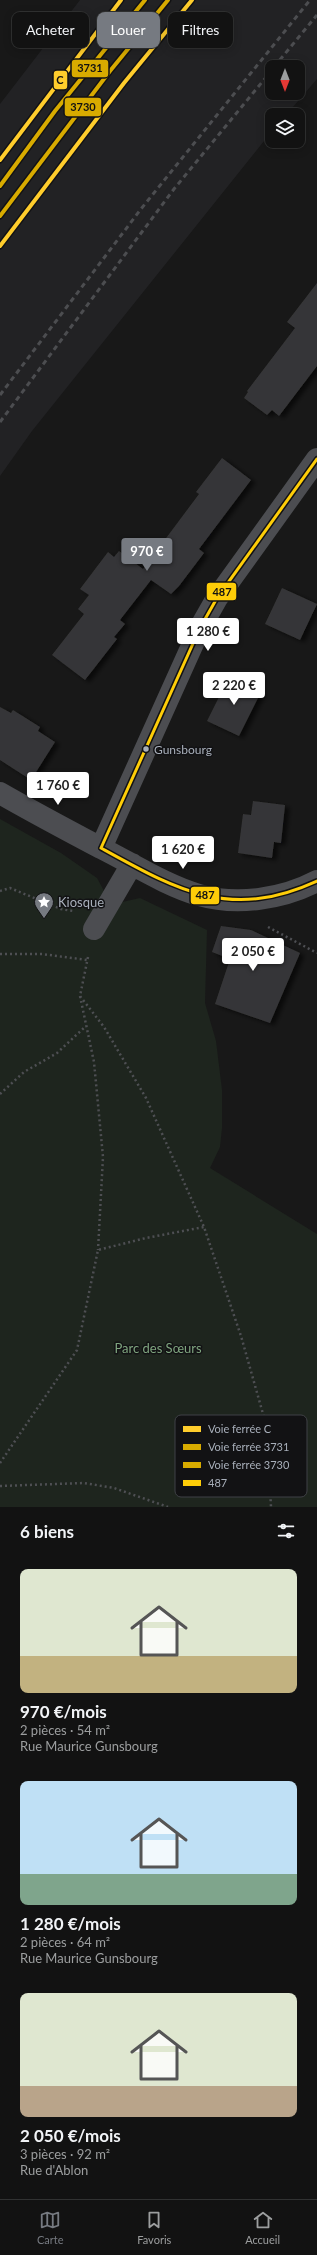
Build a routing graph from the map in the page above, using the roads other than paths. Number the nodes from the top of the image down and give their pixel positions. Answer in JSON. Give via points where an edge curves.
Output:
{"nodes":[{"id":1,"x":317,"y":459,"type":"edge"},
{"id":2,"x":0,"y":793,"type":"edge"},
{"id":3,"x":101,"y":848,"type":"junction"},
{"id":4,"x":132,"y":864,"type":"junction"},
{"id":5,"x":317,"y":881,"type":"edge"},
{"id":6,"x":99,"y":922,"type":"road end"}],
"edges":[{"from":1,"to":3,"type":"street","via":[[217,598],[200,628]]},
{"from":2,"to":3,"type":"street"},
{"from":3,"to":4,"type":"street"},
{"from":4,"to":5,"type":"street","via":[[185,890],[226,900],[251,900],[280,895]]},
{"from":4,"to":6,"type":"street"}]}
